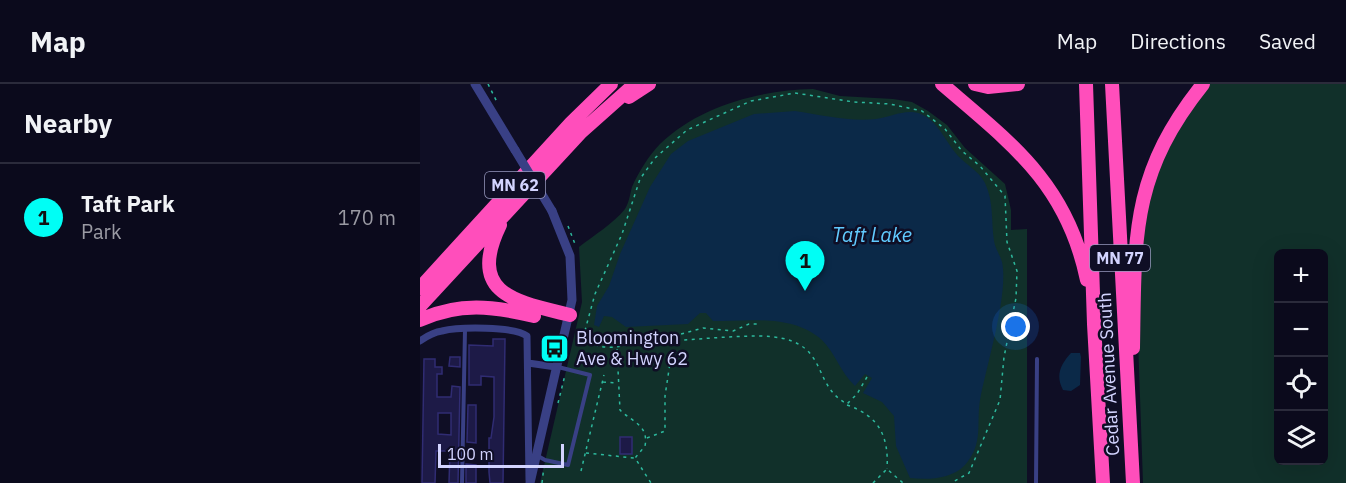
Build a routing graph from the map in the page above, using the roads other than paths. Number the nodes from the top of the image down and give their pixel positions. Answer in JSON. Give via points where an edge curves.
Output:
{"nodes":[{"id":1,"x":475,"y":84,"type":"edge"},
{"id":2,"x":611,"y":84,"type":"edge"},
{"id":3,"x":635,"y":84,"type":"edge"},
{"id":4,"x":649,"y":84,"type":"edge"},
{"id":5,"x":942,"y":84,"type":"edge"},
{"id":6,"x":975,"y":84,"type":"edge"},
{"id":7,"x":1018,"y":84,"type":"edge"},
{"id":8,"x":1086,"y":84,"type":"edge"},
{"id":9,"x":1112,"y":84,"type":"edge"},
{"id":10,"x":1203,"y":84,"type":"edge"},
{"id":11,"x":581,"y":132,"type":"junction"},
{"id":12,"x":507,"y":211,"type":"junction"},
{"id":13,"x":420,"y":288,"type":"edge"},
{"id":14,"x":420,"y":306,"type":"edge"},
{"id":15,"x":569,"y":319,"type":"junction"},
{"id":16,"x":420,"y":320,"type":"edge"},
{"id":17,"x":1094,"y":324,"type":"junction"},
{"id":18,"x":465,"y":329,"type":"junction"},
{"id":19,"x":420,"y":341,"type":"edge"},
{"id":20,"x":1037,"y":359,"type":"dead end"},
{"id":21,"x":528,"y":363,"type":"junction"},
{"id":22,"x":556,"y":367,"type":"junction"},
{"id":23,"x":1130,"y":431,"type":"junction"},
{"id":24,"x":535,"y":454,"type":"junction"},
{"id":25,"x":462,"y":483,"type":"edge"},
{"id":26,"x":529,"y":483,"type":"edge"},
{"id":27,"x":1036,"y":483,"type":"edge"},
{"id":28,"x":1103,"y":483,"type":"edge"},
{"id":29,"x":1133,"y":483,"type":"edge"}],
"edges":[{"from":1,"to":15,"type":"street","bridge":true,"via":[[552,211],[570,256],[573,286]]},
{"from":2,"to":13,"type":"highway","number":"MN 62"},
{"from":3,"to":11,"type":"highway","number":"MN 62"},
{"from":4,"to":11,"type":"highway"},
{"from":5,"to":17,"type":"highway","via":[[1020,152],[1058,201],[1078,244]]},
{"from":6,"to":7,"type":"highway"},
{"from":8,"to":17,"type":"highway","name":"Cedar Avenue South","number":"MN 77"},
{"from":9,"to":23,"type":"highway","name":"Cedar Avenue South","number":"MN 77"},
{"from":10,"to":23,"type":"highway","via":[[1162,144],[1140,211]]},
{"from":11,"to":12,"type":"highway","number":"MN 62"},
{"from":12,"to":14,"type":"highway","number":"MN 62"},
{"from":12,"to":15,"type":"highway","via":[[489,253],[494,282],[513,300]]},
{"from":15,"to":16,"type":"highway","via":[[481,306],[443,311]]},
{"from":15,"to":22,"type":"street"},
{"from":17,"to":28,"type":"highway","name":"Cedar Avenue South","number":"MN 77"},
{"from":18,"to":19,"type":"street","via":[[442,331]]},
{"from":18,"to":21,"type":"street","via":[[517,330],[527,336]]},
{"from":18,"to":25,"type":"lane"},
{"from":20,"to":27,"type":"lane"},
{"from":21,"to":22,"type":"street"},
{"from":21,"to":26,"type":"street"},
{"from":22,"to":24,"type":"street"},
{"from":22,"to":24,"type":"lane","via":[[590,375],[568,465]]},
{"from":23,"to":29,"type":"highway","name":"Cedar Avenue South","number":"MN 77"},
{"from":24,"to":26,"type":"street"}]}
